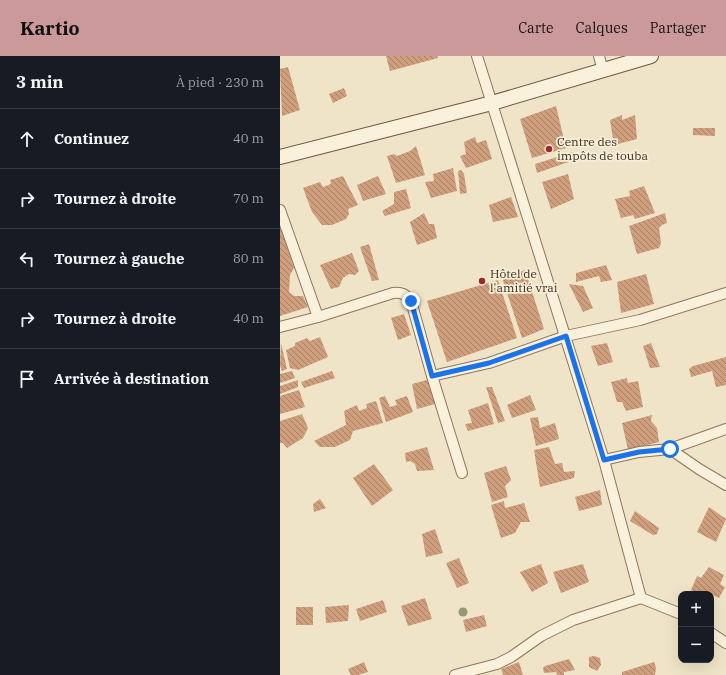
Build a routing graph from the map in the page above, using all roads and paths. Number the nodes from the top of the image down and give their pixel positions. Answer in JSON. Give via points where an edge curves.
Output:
{"nodes":[{"id":1,"x":477,"y":56,"type":"edge"},
{"id":2,"x":599,"y":56,"type":"edge"},
{"id":3,"x":651,"y":56,"type":"edge"},
{"id":4,"x":603,"y":71,"type":"junction"},
{"id":5,"x":492,"y":103,"type":"junction"},
{"id":6,"x":280,"y":157,"type":"edge"},
{"id":7,"x":280,"y":210,"type":"edge"},
{"id":8,"x":726,"y":293,"type":"edge"},
{"id":9,"x":318,"y":317,"type":"junction"},
{"id":10,"x":280,"y":327,"type":"edge"},
{"id":11,"x":566,"y":336,"type":"junction"},
{"id":12,"x":432,"y":376,"type":"junction"},
{"id":13,"x":726,"y":430,"type":"edge"},
{"id":14,"x":670,"y":449,"type":"junction"},
{"id":15,"x":604,"y":460,"type":"junction"},
{"id":16,"x":462,"y":473,"type":"dead end"},
{"id":17,"x":726,"y":485,"type":"edge"},
{"id":18,"x":641,"y":598,"type":"junction"},
{"id":19,"x":678,"y":613,"type":"edge"},
{"id":20,"x":714,"y":635,"type":"edge"},
{"id":21,"x":726,"y":643,"type":"edge"},
{"id":22,"x":455,"y":675,"type":"edge"}],
"edges":[{"from":1,"to":5,"type":"street"},
{"from":2,"to":4,"type":"street"},
{"from":3,"to":4,"type":"street"},
{"from":4,"to":5,"type":"street"},
{"from":5,"to":6,"type":"street"},
{"from":5,"to":11,"type":"street"},
{"from":7,"to":9,"type":"street"},
{"from":8,"to":11,"type":"street","via":[[640,320]]},
{"from":9,"to":10,"type":"street"},
{"from":9,"to":12,"type":"street","via":[[392,293],[406,294],[411,301]]},
{"from":11,"to":12,"type":"street","via":[[489,363]]},
{"from":11,"to":15,"type":"street"},
{"from":12,"to":16,"type":"street"},
{"from":13,"to":14,"type":"street"},
{"from":14,"to":15,"type":"street","via":[[639,452]]},
{"from":14,"to":17,"type":"street"},
{"from":15,"to":18,"type":"street"},
{"from":18,"to":19,"type":"street"},
{"from":18,"to":22,"type":"street","via":[[573,620],[496,664]]},
{"from":20,"to":21,"type":"street"}]}
